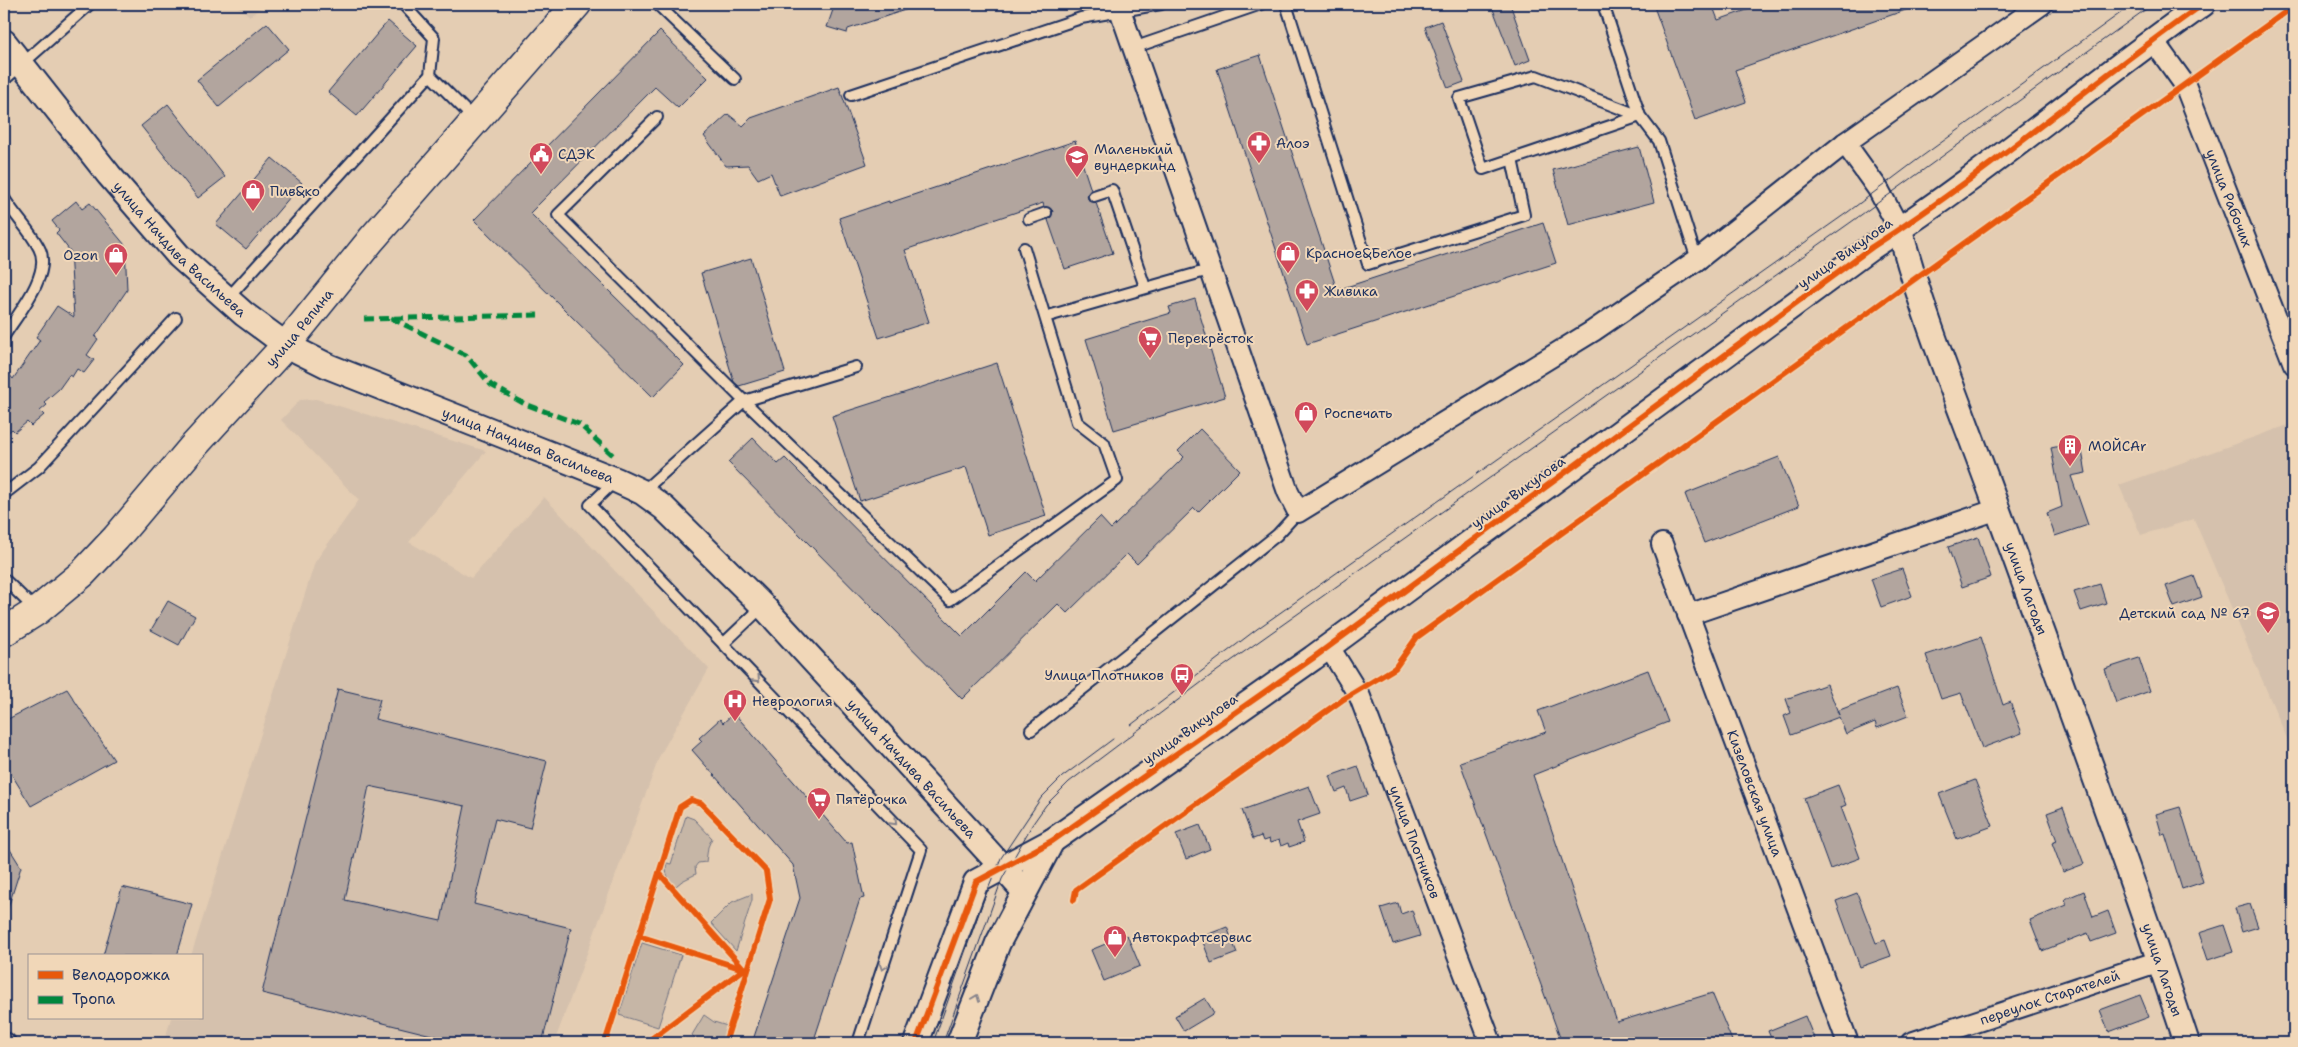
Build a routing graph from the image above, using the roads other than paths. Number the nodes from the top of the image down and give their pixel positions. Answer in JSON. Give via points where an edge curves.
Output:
{"nodes":[{"id":1,"x":90,"y":4,"type":"edge"},
{"id":2,"x":403,"y":4,"type":"edge"},
{"id":3,"x":577,"y":4,"type":"edge"},
{"id":4,"x":657,"y":4,"type":"edge"},
{"id":5,"x":1161,"y":4,"type":"edge"},
{"id":6,"x":1261,"y":4,"type":"edge"},
{"id":7,"x":1286,"y":4,"type":"edge"},
{"id":8,"x":1603,"y":4,"type":"edge"},
{"id":9,"x":2042,"y":4,"type":"edge"},
{"id":10,"x":2203,"y":4,"type":"edge"},
{"id":11,"x":1119,"y":8,"type":"edge"},
{"id":12,"x":2152,"y":39,"type":"junction"},
{"id":13,"x":4,"y":42,"type":"edge"},
{"id":14,"x":1133,"y":48,"type":"junction"},
{"id":15,"x":13,"y":73,"type":"edge"},
{"id":16,"x":430,"y":74,"type":"junction"},
{"id":17,"x":735,"y":79,"type":"dead end"},
{"id":18,"x":851,"y":95,"type":"dead end"},
{"id":19,"x":1640,"y":116,"type":"junction"},
{"id":20,"x":657,"y":117,"type":"dead end"},
{"id":21,"x":474,"y":119,"type":"junction"},
{"id":22,"x":1845,"y":143,"type":"junction"},
{"id":23,"x":1512,"y":159,"type":"junction"},
{"id":24,"x":1094,"y":196,"type":"dead end"},
{"id":25,"x":4,"y":198,"type":"edge"},
{"id":26,"x":1046,"y":213,"type":"dead end"},
{"id":27,"x":1029,"y":219,"type":"dead end"},
{"id":28,"x":1900,"y":230,"type":"junction"},
{"id":29,"x":1024,"y":248,"type":"dead end"},
{"id":30,"x":1697,"y":260,"type":"junction"},
{"id":31,"x":1209,"y":270,"type":"junction"},
{"id":32,"x":1144,"y":288,"type":"junction"},
{"id":33,"x":227,"y":299,"type":"junction"},
{"id":34,"x":1046,"y":317,"type":"junction"},
{"id":35,"x":176,"y":318,"type":"dead end"},
{"id":36,"x":4,"y":336,"type":"edge"},
{"id":37,"x":286,"y":345,"type":"junction"},
{"id":38,"x":2294,"y":364,"type":"edge"},
{"id":39,"x":856,"y":367,"type":"dead end"},
{"id":40,"x":744,"y":401,"type":"junction"},
{"id":41,"x":616,"y":480,"type":"junction"},
{"id":42,"x":642,"y":492,"type":"junction"},
{"id":43,"x":4,"y":494,"type":"edge"},
{"id":44,"x":1998,"y":509,"type":"junction"},
{"id":45,"x":1298,"y":512,"type":"junction"},
{"id":46,"x":1662,"y":544,"type":"dead end"},
{"id":47,"x":4,"y":579,"type":"edge"},
{"id":48,"x":762,"y":606,"type":"junction"},
{"id":49,"x":37,"y":611,"type":"junction"},
{"id":50,"x":1688,"y":615,"type":"junction"},
{"id":51,"x":4,"y":632,"type":"edge"},
{"id":52,"x":723,"y":644,"type":"junction"},
{"id":53,"x":1329,"y":646,"type":"junction"},
{"id":54,"x":1031,"y":730,"type":"dead end"},
{"id":55,"x":1052,"y":841,"type":"junction"},
{"id":56,"x":1002,"y":868,"type":"junction"},
{"id":57,"x":1024,"y":891,"type":"junction"},
{"id":58,"x":2160,"y":961,"type":"junction"},
{"id":59,"x":858,"y":1043,"type":"edge"},
{"id":60,"x":916,"y":1043,"type":"edge"},
{"id":61,"x":959,"y":1043,"type":"edge"},
{"id":62,"x":1491,"y":1043,"type":"edge"},
{"id":63,"x":1848,"y":1043,"type":"edge"},
{"id":64,"x":1911,"y":1043,"type":"edge"},
{"id":65,"x":2187,"y":1043,"type":"edge"}],
"edges":[{"from":1,"to":15,"type":"lane"},
{"from":2,"to":16,"type":"lane","via":[[434,38]]},
{"from":3,"to":21,"type":"main road","name":"улица Репина"},
{"from":4,"to":17,"type":"lane"},
{"from":5,"to":11,"type":"lane"},
{"from":6,"to":14,"type":"lane"},
{"from":7,"to":23,"type":"lane","via":[[1368,264],[1524,215]]},
{"from":8,"to":19,"type":"lane"},
{"from":9,"to":22,"type":"street"},
{"from":10,"to":12,"type":"street","name":"улица Викулова"},
{"from":11,"to":14,"type":"street"},
{"from":11,"to":18,"type":"lane"},
{"from":12,"to":28,"type":"street","name":"улица Викулова","via":[[1944,200]]},
{"from":12,"to":38,"type":"street","name":"улица Рабочих","via":[[2188,91]]},
{"from":13,"to":15,"type":"street","name":"улица Начдива Васильева"},
{"from":14,"to":31,"type":"street"},
{"from":15,"to":33,"type":"street","name":"улица Начдива Васильева","via":[[109,175],[179,256]]},
{"from":16,"to":21,"type":"lane"},
{"from":16,"to":33,"type":"lane"},
{"from":19,"to":23,"type":"lane"},
{"from":19,"to":23,"type":"lane","via":[[1536,76],[1459,98],[1484,169]]},
{"from":19,"to":30,"type":"lane","via":[[1659,141]]},
{"from":20,"to":40,"type":"lane","via":[[558,215]]},
{"from":21,"to":37,"type":"main road","name":"улица Репина","via":[[370,240]]},
{"from":22,"to":28,"type":"street","name":"улица Лагоды","via":[[1878,189]]},
{"from":22,"to":30,"type":"street"},
{"from":24,"to":32,"type":"lane","via":[[1112,190]]},
{"from":25,"to":36,"type":"lane","via":[[40,248],[44,267]]},
{"from":26,"to":27,"type":"lane"},
{"from":28,"to":44,"type":"street","name":"улица Лагоды","via":[[1913,280]]},
{"from":28,"to":53,"type":"street","name":"улица Викулова","via":[[1864,253]]},
{"from":29,"to":34,"type":"lane"},
{"from":30,"to":45,"type":"street","via":[[1593,331]]},
{"from":31,"to":32,"type":"lane"},
{"from":31,"to":45,"type":"street"},
{"from":32,"to":34,"type":"lane"},
{"from":33,"to":37,"type":"street","name":"улица Начдива Васильева"},
{"from":34,"to":40,"type":"lane","via":[[1077,422],[1104,443],[1117,480],[950,600]]},
{"from":35,"to":43,"type":"lane","via":[[39,467]]},
{"from":37,"to":41,"type":"street","name":"улица Начдива Васильева","via":[[330,367]]},
{"from":37,"to":49,"type":"main road","name":"улица Репина","via":[[191,449],[116,538],[83,573]]},
{"from":39,"to":40,"type":"lane"},
{"from":40,"to":42,"type":"lane"},
{"from":41,"to":42,"type":"street","name":"улица Начдива Васильева"},
{"from":41,"to":52,"type":"lane","via":[[590,505]]},
{"from":42,"to":48,"type":"street","name":"улица Начдива Васильева","via":[[664,508]]},
{"from":44,"to":50,"type":"street"},
{"from":44,"to":58,"type":"street","name":"улица Лагоды"},
{"from":45,"to":54,"type":"lane","via":[[1277,535]]},
{"from":46,"to":50,"type":"street","name":"Кизеловская улица"},
{"from":47,"to":49,"type":"lane"},
{"from":48,"to":52,"type":"lane"},
{"from":48,"to":56,"type":"street","name":"улица Начдива Васильева"},
{"from":49,"to":51,"type":"main road","name":"улица Репина"},
{"from":50,"to":63,"type":"street","name":"Кизеловская улица"},
{"from":52,"to":59,"type":"lane","one_way":true,"via":[[921,850]]},
{"from":53,"to":55,"type":"street","name":"улица Викулова"},
{"from":53,"to":62,"type":"street","name":"улица Плотников","via":[[1360,697]]},
{"from":55,"to":56,"type":"street","name":"улица Викулова"},
{"from":55,"to":57,"type":"street","name":"улица Викулова"},
{"from":56,"to":57,"type":"street","name":"улица Начдива Васильева"},
{"from":56,"to":60,"type":"street","name":"улица Викулова","via":[[976,882]]},
{"from":61,"to":57,"type":"street","name":"улица Викулова","one_way":true,"via":[[998,943]]},
{"from":58,"to":64,"type":"street","name":"переулок Старателей"},
{"from":58,"to":65,"type":"street","name":"улица Лагоды"}]}
